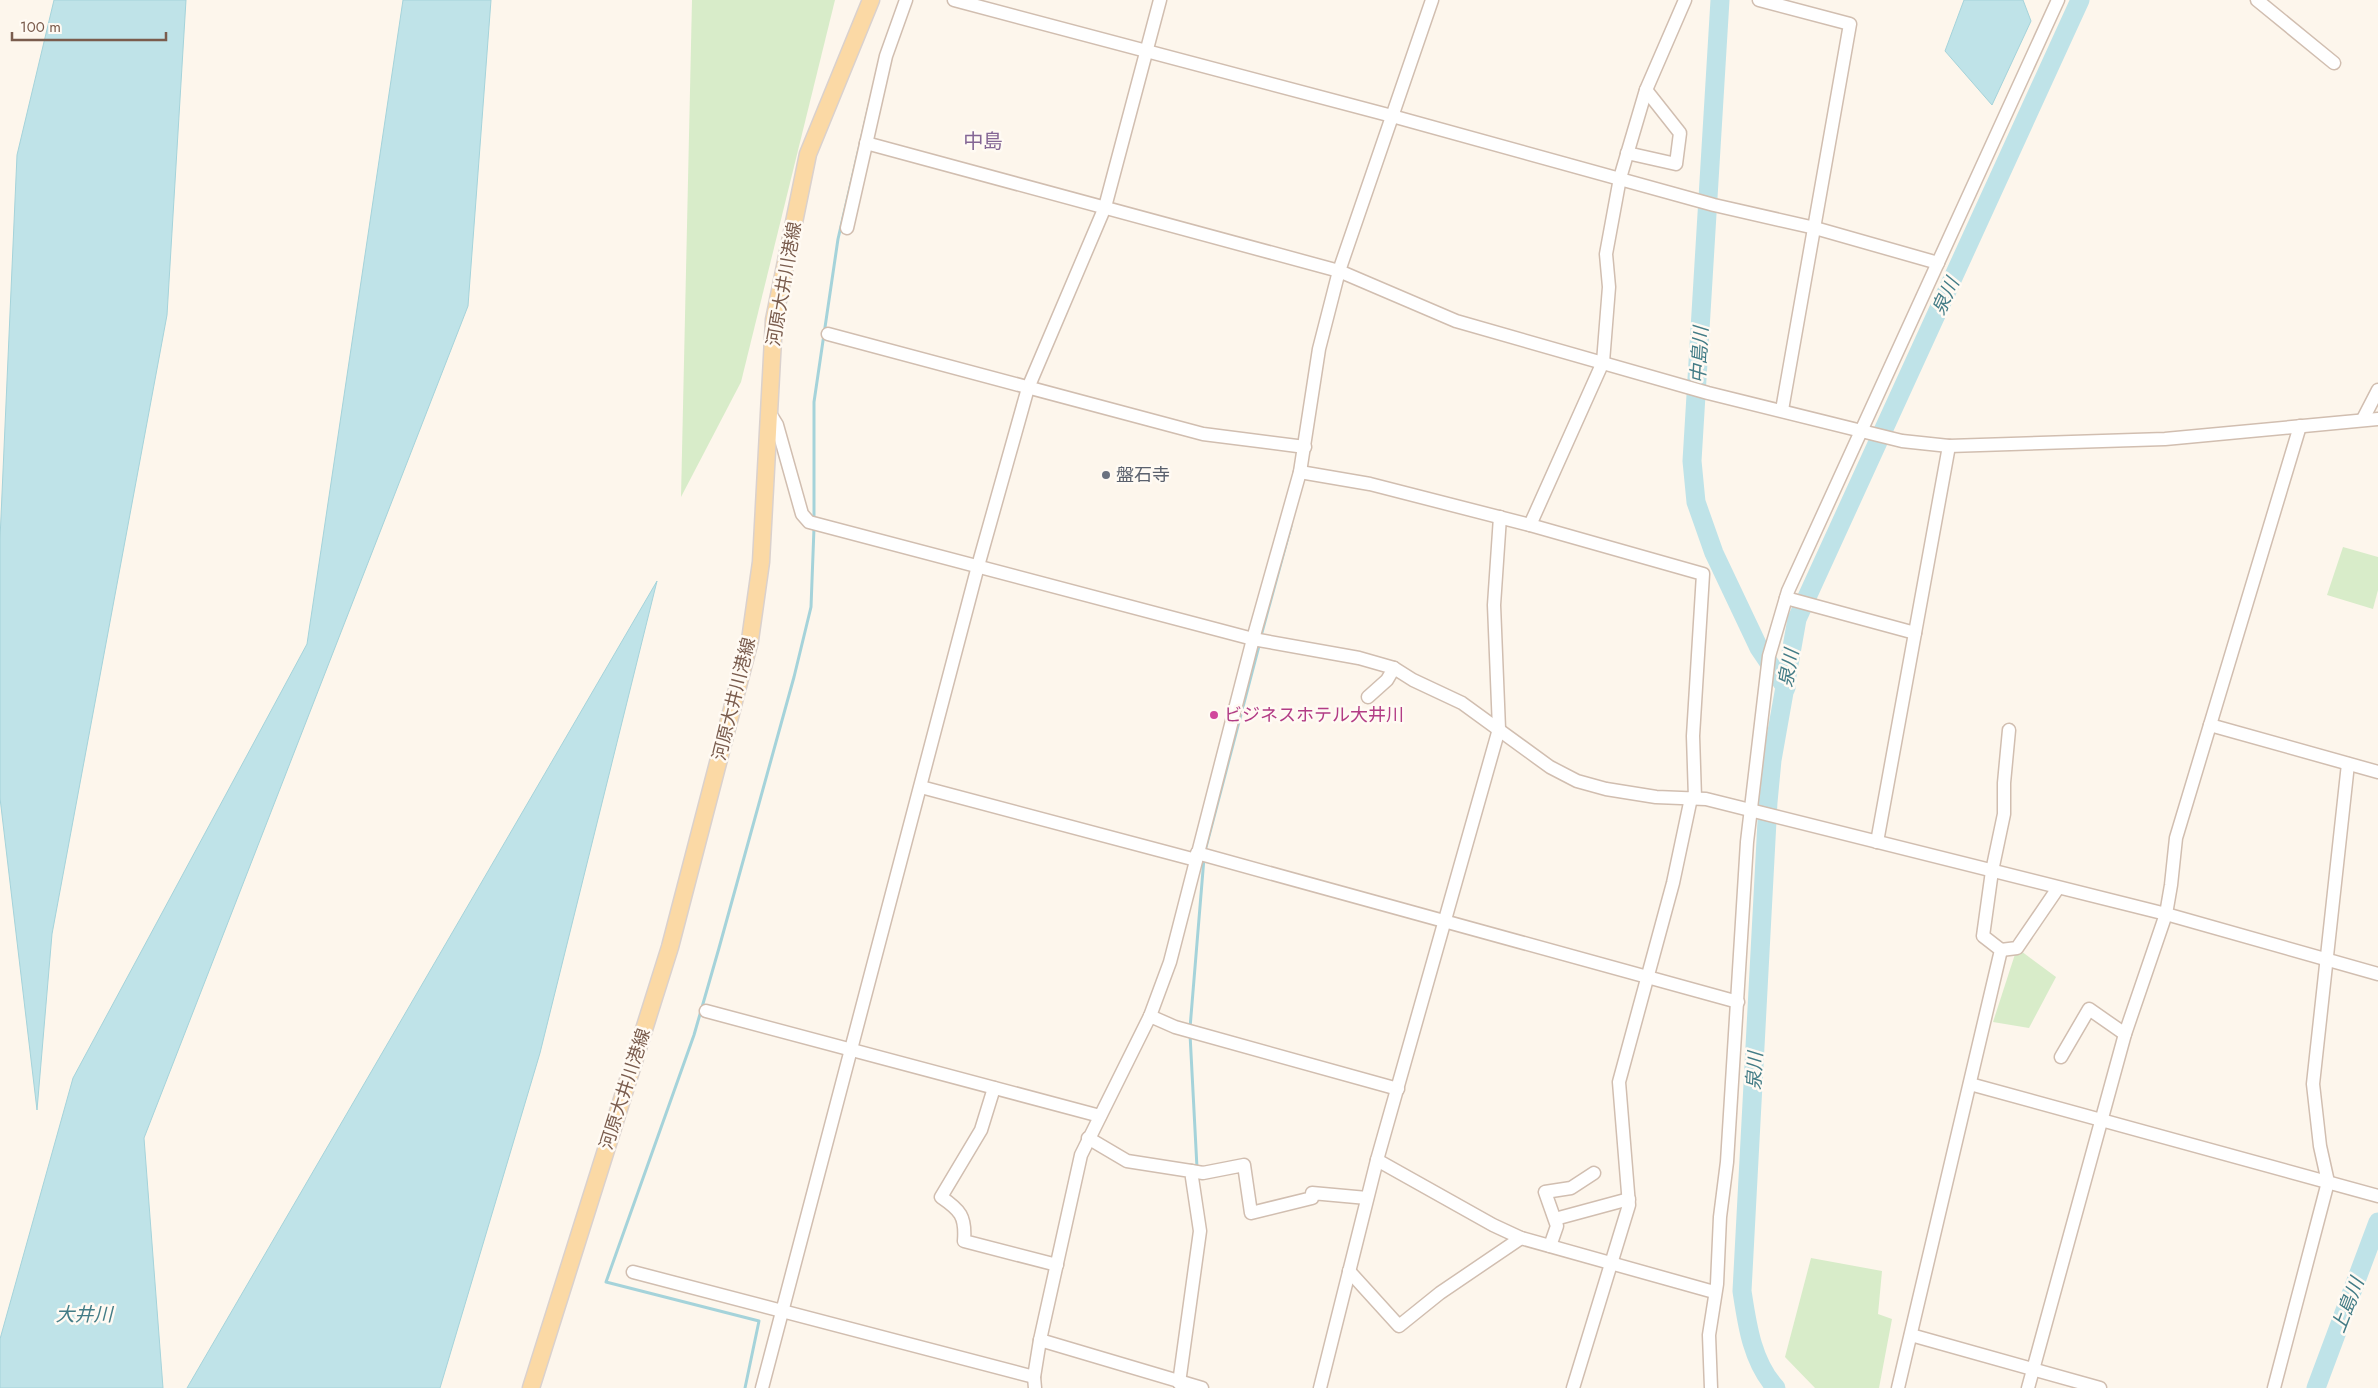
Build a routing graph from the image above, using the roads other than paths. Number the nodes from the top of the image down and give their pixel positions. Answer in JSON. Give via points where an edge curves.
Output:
{"nodes":[{"id":1,"x":871,"y":0,"type":"edge"},
{"id":2,"x":906,"y":0,"type":"edge"},
{"id":3,"x":954,"y":0,"type":"edge"},
{"id":4,"x":1160,"y":0,"type":"edge"},
{"id":5,"x":1432,"y":0,"type":"edge"},
{"id":6,"x":1685,"y":0,"type":"edge"},
{"id":7,"x":1759,"y":0,"type":"edge"},
{"id":8,"x":2058,"y":0,"type":"edge"},
{"id":9,"x":2257,"y":0,"type":"edge"},
{"id":10,"x":1146,"y":51,"type":"junction"},
{"id":11,"x":2334,"y":63,"type":"dead end"},
{"id":12,"x":1646,"y":90,"type":"junction"},
{"id":13,"x":1392,"y":116,"type":"junction"},
{"id":14,"x":866,"y":143,"type":"junction"},
{"id":15,"x":1628,"y":153,"type":"junction"},
{"id":16,"x":1620,"y":178,"type":"junction"},
{"id":17,"x":1105,"y":207,"type":"junction"},
{"id":18,"x":847,"y":228,"type":"dead end"},
{"id":19,"x":1815,"y":228,"type":"junction"},
{"id":20,"x":1938,"y":263,"type":"junction"},
{"id":21,"x":1339,"y":271,"type":"junction"},
{"id":22,"x":828,"y":334,"type":"dead end"},
{"id":23,"x":1603,"y":362,"type":"junction"},
{"id":24,"x":1028,"y":388,"type":"junction"},
{"id":25,"x":2378,"y":390,"type":"edge"},
{"id":26,"x":1782,"y":410,"type":"junction"},
{"id":27,"x":769,"y":412,"type":"junction"},
{"id":28,"x":2363,"y":419,"type":"junction"},
{"id":29,"x":2378,"y":419,"type":"edge"},
{"id":30,"x":2300,"y":426,"type":"junction"},
{"id":31,"x":1861,"y":433,"type":"junction"},
{"id":32,"x":1949,"y":446,"type":"junction"},
{"id":33,"x":1304,"y":447,"type":"junction"},
{"id":34,"x":1300,"y":472,"type":"junction"},
{"id":35,"x":1500,"y":517,"type":"junction"},
{"id":36,"x":1530,"y":525,"type":"junction"},
{"id":37,"x":978,"y":566,"type":"junction"},
{"id":38,"x":1786,"y":598,"type":"junction"},
{"id":39,"x":1915,"y":633,"type":"junction"},
{"id":40,"x":1253,"y":639,"type":"junction"},
{"id":41,"x":1394,"y":668,"type":"junction"},
{"id":42,"x":1368,"y":697,"type":"dead end"},
{"id":43,"x":2210,"y":725,"type":"junction"},
{"id":44,"x":1499,"y":729,"type":"junction"},
{"id":45,"x":2009,"y":730,"type":"dead end"},
{"id":46,"x":2348,"y":764,"type":"junction"},
{"id":47,"x":2378,"y":772,"type":"edge"},
{"id":48,"x":921,"y":787,"type":"junction"},
{"id":49,"x":1693,"y":798,"type":"junction"},
{"id":50,"x":1751,"y":810,"type":"junction"},
{"id":51,"x":1877,"y":842,"type":"junction"},
{"id":52,"x":1197,"y":856,"type":"junction"},
{"id":53,"x":1992,"y":871,"type":"junction"},
{"id":54,"x":2058,"y":888,"type":"junction"},
{"id":55,"x":2166,"y":914,"type":"junction"},
{"id":56,"x":1445,"y":922,"type":"junction"},
{"id":57,"x":2001,"y":950,"type":"junction"},
{"id":58,"x":2327,"y":960,"type":"junction"},
{"id":59,"x":2378,"y":974,"type":"edge"},
{"id":60,"x":1649,"y":979,"type":"junction"},
{"id":61,"x":1738,"y":1002,"type":"junction"},
{"id":62,"x":706,"y":1011,"type":"dead end"},
{"id":63,"x":1150,"y":1016,"type":"junction"},
{"id":64,"x":2125,"y":1034,"type":"junction"},
{"id":65,"x":851,"y":1051,"type":"junction"},
{"id":66,"x":2061,"y":1057,"type":"dead end"},
{"id":67,"x":1970,"y":1084,"type":"junction"},
{"id":68,"x":994,"y":1088,"type":"junction"},
{"id":69,"x":1398,"y":1089,"type":"junction"},
{"id":70,"x":1100,"y":1116,"type":"junction"},
{"id":71,"x":2101,"y":1121,"type":"junction"},
{"id":72,"x":1088,"y":1138,"type":"junction"},
{"id":73,"x":1377,"y":1160,"type":"junction"},
{"id":74,"x":1195,"y":1172,"type":"junction"},
{"id":75,"x":1594,"y":1173,"type":"dead end"},
{"id":76,"x":2328,"y":1182,"type":"junction"},
{"id":77,"x":2378,"y":1196,"type":"edge"},
{"id":78,"x":1368,"y":1198,"type":"junction"},
{"id":79,"x":1629,"y":1199,"type":"junction"},
{"id":80,"x":1555,"y":1219,"type":"junction"},
{"id":81,"x":1521,"y":1238,"type":"junction"},
{"id":82,"x":1550,"y":1246,"type":"junction"},
{"id":83,"x":1611,"y":1264,"type":"junction"},
{"id":84,"x":1056,"y":1265,"type":"junction"},
{"id":85,"x":1349,"y":1271,"type":"junction"},
{"id":86,"x":633,"y":1272,"type":"dead end"},
{"id":87,"x":1714,"y":1292,"type":"junction"},
{"id":88,"x":782,"y":1311,"type":"junction"},
{"id":89,"x":1911,"y":1335,"type":"junction"},
{"id":90,"x":1040,"y":1340,"type":"junction"},
{"id":91,"x":2033,"y":1370,"type":"junction"},
{"id":92,"x":1034,"y":1382,"type":"edge"},
{"id":93,"x":1188,"y":1385,"type":"edge"},
{"id":94,"x":531,"y":1388,"type":"edge"},
{"id":95,"x":762,"y":1388,"type":"edge"},
{"id":96,"x":1320,"y":1388,"type":"edge"},
{"id":97,"x":1573,"y":1388,"type":"edge"},
{"id":98,"x":1711,"y":1388,"type":"edge"},
{"id":99,"x":1898,"y":1388,"type":"edge"},
{"id":100,"x":2028,"y":1388,"type":"edge"},
{"id":101,"x":2100,"y":1388,"type":"edge"},
{"id":102,"x":2274,"y":1388,"type":"edge"}],
"edges":[{"from":1,"to":27,"type":"main road","name":"河原大井川港線","via":[[808,154],[774,320]]},
{"from":2,"to":14,"type":"street","via":[[886,56]]},
{"from":3,"to":10,"type":"street"},
{"from":4,"to":10,"type":"street"},
{"from":5,"to":13,"type":"street"},
{"from":6,"to":12,"type":"street"},
{"from":7,"to":19,"type":"street","via":[[1850,24]]},
{"from":8,"to":20,"type":"street"},
{"from":9,"to":11,"type":"street"},
{"from":10,"to":13,"type":"street"},
{"from":10,"to":17,"type":"street"},
{"from":12,"to":15,"type":"street"},
{"from":12,"to":15,"type":"street","via":[[1680,133],[1676,164]]},
{"from":13,"to":16,"type":"street"},
{"from":13,"to":21,"type":"street"},
{"from":14,"to":17,"type":"street"},
{"from":14,"to":18,"type":"street"},
{"from":15,"to":16,"type":"street"},
{"from":16,"to":19,"type":"street","via":[[1714,205]]},
{"from":16,"to":23,"type":"street","via":[[1606,254],[1609,287]]},
{"from":17,"to":21,"type":"street"},
{"from":17,"to":24,"type":"street"},
{"from":19,"to":20,"type":"street"},
{"from":19,"to":26,"type":"street"},
{"from":20,"to":31,"type":"street"},
{"from":21,"to":23,"type":"street","via":[[1456,321]]},
{"from":21,"to":33,"type":"street","via":[[1319,349]]},
{"from":22,"to":24,"type":"street"},
{"from":23,"to":26,"type":"street","via":[[1708,393]]},
{"from":23,"to":36,"type":"street"},
{"from":24,"to":33,"type":"street","via":[[1203,434]]},
{"from":24,"to":37,"type":"street"},
{"from":25,"to":28,"type":"street"},
{"from":26,"to":31,"type":"street"},
{"from":27,"to":37,"type":"street","via":[[777,424],[802,514],[814,524]]},
{"from":27,"to":94,"type":"main road","name":"河原大井川港線","via":[[760,562],[750,640],[670,947]]},
{"from":28,"to":29,"type":"street"},
{"from":28,"to":30,"type":"street"},
{"from":30,"to":32,"type":"street","via":[[2165,439]]},
{"from":30,"to":43,"type":"street"},
{"from":31,"to":32,"type":"street"},
{"from":31,"to":38,"type":"street"},
{"from":32,"to":39,"type":"street"},
{"from":33,"to":34,"type":"street"},
{"from":34,"to":35,"type":"street","via":[[1370,484]]},
{"from":34,"to":40,"type":"street"},
{"from":35,"to":36,"type":"street"},
{"from":35,"to":44,"type":"street","via":[[1494,605]]},
{"from":36,"to":49,"type":"street","via":[[1703,574],[1693,736]]},
{"from":37,"to":40,"type":"street"},
{"from":37,"to":48,"type":"street"},
{"from":38,"to":39,"type":"street"},
{"from":38,"to":50,"type":"street","via":[[1769,656]]},
{"from":39,"to":51,"type":"street"},
{"from":40,"to":41,"type":"street","via":[[1359,658]]},
{"from":40,"to":52,"type":"street"},
{"from":41,"to":42,"type":"street","via":[[1387,680]]},
{"from":41,"to":44,"type":"street","via":[[1462,703]]},
{"from":43,"to":46,"type":"street"},
{"from":43,"to":55,"type":"street","via":[[2176,838]]},
{"from":44,"to":49,"type":"street","via":[[1577,781],[1656,797]]},
{"from":44,"to":56,"type":"street"},
{"from":45,"to":53,"type":"street","via":[[2004,814]]},
{"from":46,"to":47,"type":"street"},
{"from":46,"to":58,"type":"street"},
{"from":48,"to":52,"type":"street"},
{"from":48,"to":65,"type":"street"},
{"from":49,"to":50,"type":"street"},
{"from":49,"to":60,"type":"street"},
{"from":50,"to":51,"type":"street"},
{"from":50,"to":61,"type":"street"},
{"from":51,"to":53,"type":"street"},
{"from":52,"to":56,"type":"street","via":[[1211,857]]},
{"from":52,"to":63,"type":"street","via":[[1170,962]]},
{"from":53,"to":54,"type":"street"},
{"from":53,"to":57,"type":"street","via":[[1984,936]]},
{"from":54,"to":55,"type":"street"},
{"from":54,"to":57,"type":"street","via":[[2017,948]]},
{"from":55,"to":58,"type":"street"},
{"from":55,"to":64,"type":"street"},
{"from":56,"to":60,"type":"street"},
{"from":56,"to":69,"type":"street"},
{"from":57,"to":67,"type":"street"},
{"from":58,"to":59,"type":"street"},
{"from":58,"to":76,"type":"street","via":[[2314,1084],[2320,1146]]},
{"from":60,"to":61,"type":"street"},
{"from":60,"to":79,"type":"street","via":[[1619,1082]]},
{"from":61,"to":87,"type":"street"},
{"from":62,"to":65,"type":"street"},
{"from":63,"to":69,"type":"street","via":[[1197,1033]]},
{"from":63,"to":70,"type":"street"},
{"from":64,"to":66,"type":"street","via":[[2090,1010]]},
{"from":64,"to":71,"type":"street"},
{"from":65,"to":68,"type":"street"},
{"from":65,"to":88,"type":"street"},
{"from":67,"to":71,"type":"street"},
{"from":67,"to":89,"type":"street"},
{"from":68,"to":70,"type":"street"},
{"from":68,"to":84,"type":"street","via":[[981,1130],[941,1196],[957,1208],[965,1224],[964,1241]]},
{"from":69,"to":73,"type":"street"},
{"from":70,"to":72,"type":"street"},
{"from":71,"to":76,"type":"street"},
{"from":71,"to":91,"type":"street"},
{"from":72,"to":74,"type":"street","via":[[1127,1161]]},
{"from":72,"to":84,"type":"street","via":[[1081,1155]]},
{"from":73,"to":78,"type":"street"},
{"from":73,"to":81,"type":"street"},
{"from":74,"to":78,"type":"street","via":[[1244,1165],[1251,1213],[1312,1198],[1312,1193]]},
{"from":74,"to":93,"type":"street","via":[[1200,1231]]},
{"from":75,"to":80,"type":"street","via":[[1571,1188],[1545,1192]]},
{"from":76,"to":77,"type":"street"},
{"from":76,"to":102,"type":"street"},
{"from":78,"to":85,"type":"street"},
{"from":79,"to":80,"type":"street"},
{"from":79,"to":83,"type":"street"},
{"from":80,"to":82,"type":"street","via":[[1557,1226]]},
{"from":81,"to":82,"type":"street"},
{"from":81,"to":85,"type":"street","via":[[1440,1293],[1399,1326]]},
{"from":82,"to":83,"type":"street"},
{"from":83,"to":87,"type":"street"},
{"from":83,"to":97,"type":"street"},
{"from":84,"to":90,"type":"street"},
{"from":85,"to":96,"type":"street"},
{"from":86,"to":88,"type":"street"},
{"from":87,"to":98,"type":"street","via":[[1709,1335]]},
{"from":88,"to":92,"type":"street"},
{"from":88,"to":95,"type":"street"},
{"from":89,"to":91,"type":"street"},
{"from":89,"to":99,"type":"street"},
{"from":90,"to":92,"type":"street"},
{"from":90,"to":93,"type":"street"},
{"from":91,"to":100,"type":"street"},
{"from":91,"to":101,"type":"street"}]}
